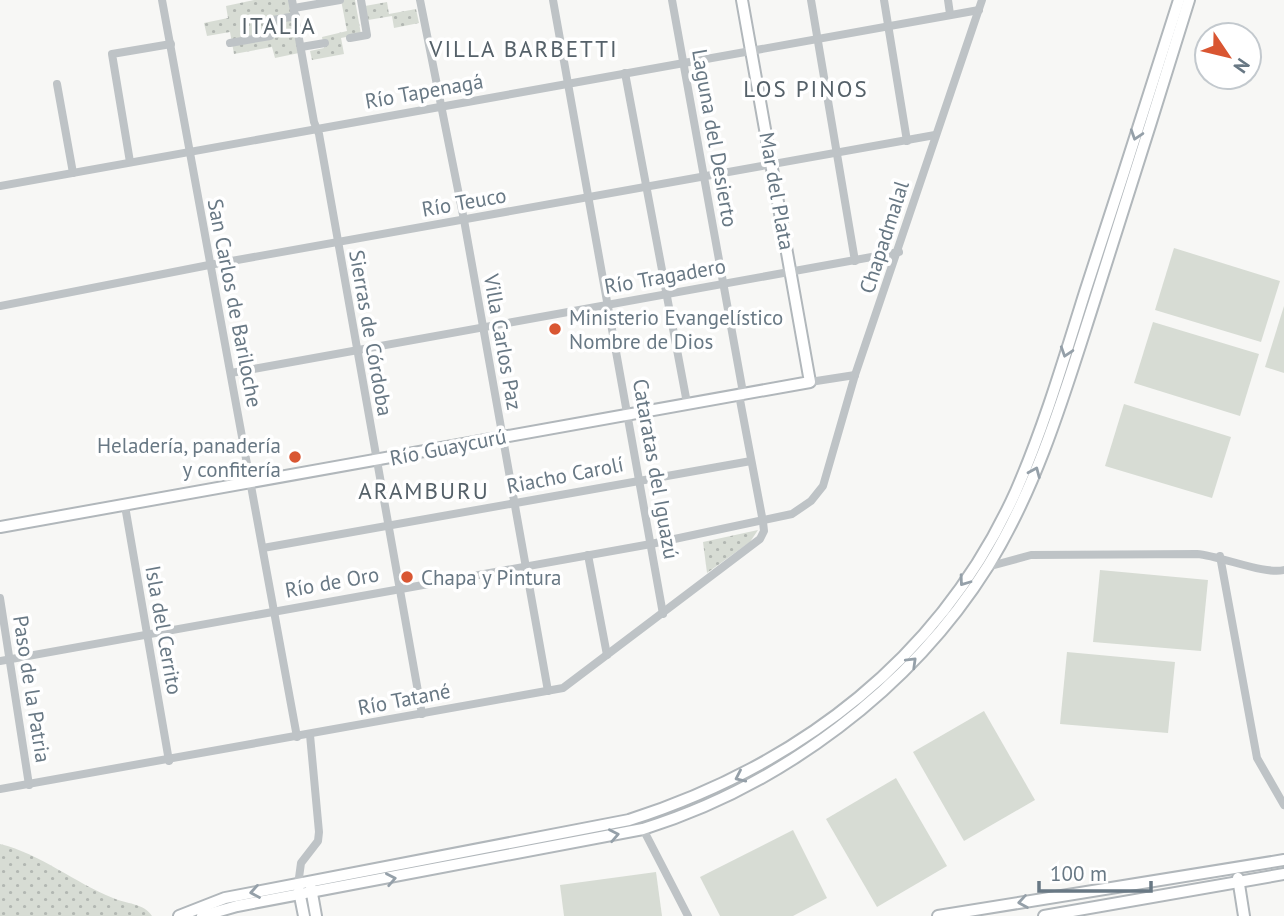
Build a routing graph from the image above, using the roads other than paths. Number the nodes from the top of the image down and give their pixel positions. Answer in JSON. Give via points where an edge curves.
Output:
{"nodes":[{"id":1,"x":162,"y":0,"type":"edge"},
{"id":2,"x":340,"y":0,"type":"edge"},
{"id":3,"x":361,"y":0,"type":"edge"},
{"id":4,"x":421,"y":0,"type":"edge"},
{"id":5,"x":553,"y":0,"type":"edge"},
{"id":6,"x":672,"y":0,"type":"edge"},
{"id":7,"x":742,"y":0,"type":"edge"},
{"id":8,"x":811,"y":0,"type":"edge"},
{"id":9,"x":884,"y":0,"type":"edge"},
{"id":10,"x":948,"y":0,"type":"edge"},
{"id":11,"x":982,"y":0,"type":"edge"},
{"id":12,"x":1179,"y":0,"type":"edge"},
{"id":13,"x":1189,"y":0,"type":"edge"},
{"id":14,"x":294,"y":8,"type":"edge"},
{"id":15,"x":978,"y":10,"type":"junction"},
{"id":16,"x":950,"y":14,"type":"junction"},
{"id":17,"x":890,"y":24,"type":"junction"},
{"id":18,"x":817,"y":37,"type":"junction"},
{"id":19,"x":350,"y":38,"type":"dead end"},
{"id":20,"x":230,"y":43,"type":"dead end"},
{"id":21,"x":325,"y":43,"type":"dead end"},
{"id":22,"x":171,"y":44,"type":"junction"},
{"id":23,"x":301,"y":47,"type":"junction"},
{"id":24,"x":751,"y":50,"type":"junction"},
{"id":25,"x":683,"y":63,"type":"junction"},
{"id":26,"x":625,"y":73,"type":"junction"},
{"id":27,"x":568,"y":83,"type":"junction"},
{"id":28,"x":57,"y":84,"type":"dead end"},
{"id":29,"x":442,"y":107,"type":"junction"},
{"id":30,"x":317,"y":129,"type":"junction"},
{"id":31,"x":935,"y":135,"type":"junction"},
{"id":32,"x":907,"y":141,"type":"junction"},
{"id":33,"x":188,"y":152,"type":"junction"},
{"id":34,"x":838,"y":153,"type":"junction"},
{"id":35,"x":130,"y":162,"type":"junction"},
{"id":36,"x":773,"y":164,"type":"junction"},
{"id":37,"x":73,"y":173,"type":"junction"},
{"id":38,"x":705,"y":176,"type":"junction"},
{"id":39,"x":0,"y":186,"type":"edge"},
{"id":40,"x":646,"y":187,"type":"junction"},
{"id":41,"x":588,"y":198,"type":"junction"},
{"id":42,"x":464,"y":220,"type":"junction"},
{"id":43,"x":338,"y":242,"type":"junction"},
{"id":44,"x":899,"y":252,"type":"junction"},
{"id":45,"x":855,"y":261,"type":"junction"},
{"id":46,"x":209,"y":265,"type":"junction"},
{"id":47,"x":791,"y":272,"type":"junction"},
{"id":48,"x":723,"y":283,"type":"junction"},
{"id":49,"x":665,"y":294,"type":"junction"},
{"id":50,"x":609,"y":304,"type":"junction"},
{"id":51,"x":0,"y":306,"type":"edge"},
{"id":52,"x":482,"y":329,"type":"junction"},
{"id":53,"x":356,"y":350,"type":"junction"},
{"id":54,"x":231,"y":373,"type":"junction"},
{"id":55,"x":855,"y":375,"type":"junction"},
{"id":56,"x":810,"y":382,"type":"junction"},
{"id":57,"x":741,"y":395,"type":"junction"},
{"id":58,"x":687,"y":403,"type":"junction"},
{"id":59,"x":629,"y":413,"type":"junction"},
{"id":60,"x":502,"y":437,"type":"junction"},
{"id":61,"x":375,"y":461,"type":"junction"},
{"id":62,"x":751,"y":461,"type":"junction"},
{"id":63,"x":640,"y":478,"type":"junction"},
{"id":64,"x":252,"y":483,"type":"junction"},
{"id":65,"x":823,"y":486,"type":"joint"},
{"id":66,"x":514,"y":502,"type":"junction"},
{"id":67,"x":125,"y":506,"type":"junction"},
{"id":68,"x":388,"y":525,"type":"junction"},
{"id":69,"x":0,"y":527,"type":"edge"},
{"id":70,"x":763,"y":527,"type":"junction"},
{"id":71,"x":651,"y":544,"type":"junction"},
{"id":72,"x":263,"y":548,"type":"junction"},
{"id":73,"x":588,"y":555,"type":"junction"},
{"id":74,"x":1220,"y":556,"type":"junction"},
{"id":75,"x":526,"y":565,"type":"junction"},
{"id":76,"x":987,"y":567,"type":"junction"},
{"id":77,"x":1284,"y":570,"type":"edge"},
{"id":78,"x":398,"y":588,"type":"junction"},
{"id":79,"x":0,"y":598,"type":"edge"},
{"id":80,"x":272,"y":611,"type":"junction"},
{"id":81,"x":663,"y":614,"type":"junction"},
{"id":82,"x":147,"y":635,"type":"junction"},
{"id":83,"x":607,"y":655,"type":"junction"},
{"id":84,"x":4,"y":660,"type":"edge"},
{"id":85,"x":548,"y":691,"type":"junction"},
{"id":86,"x":422,"y":713,"type":"junction"},
{"id":87,"x":310,"y":735,"type":"junction"},
{"id":88,"x":297,"y":737,"type":"junction"},
{"id":89,"x":169,"y":761,"type":"junction"},
{"id":90,"x":29,"y":785,"type":"junction"},
{"id":91,"x":0,"y":789,"type":"edge"},
{"id":92,"x":1284,"y":805,"type":"edge"},
{"id":93,"x":643,"y":829,"type":"junction"},
{"id":94,"x":1284,"y":860,"type":"edge"},
{"id":95,"x":1236,"y":869,"type":"junction"},
{"id":96,"x":1284,"y":874,"type":"edge"},
{"id":97,"x":1239,"y":883,"type":"junction"},
{"id":98,"x":309,"y":890,"type":"junction"},
{"id":99,"x":1099,"y":890,"type":"junction"},
{"id":100,"x":1102,"y":906,"type":"junction"},
{"id":101,"x":996,"y":911,"type":"edge"},
{"id":102,"x":178,"y":916,"type":"edge"},
{"id":103,"x":202,"y":916,"type":"edge"},
{"id":104,"x":304,"y":916,"type":"edge"},
{"id":105,"x":316,"y":916,"type":"edge"},
{"id":106,"x":688,"y":916,"type":"edge"},
{"id":107,"x":938,"y":916,"type":"edge"},
{"id":108,"x":1044,"y":916,"type":"edge"},
{"id":109,"x":1244,"y":916,"type":"edge"}],
"edges":[{"from":1,"to":22,"type":"street","name":"San Carlos de Bariloche"},
{"from":2,"to":14,"type":"street"},
{"from":3,"to":19,"type":"street","via":[[367,35]]},
{"from":4,"to":29,"type":"street","name":"Villa Carlos Paz"},
{"from":5,"to":27,"type":"street","name":"Cataratas del Iguazú"},
{"from":6,"to":25,"type":"street","name":"Laguna del Desierto"},
{"from":7,"to":24,"type":"street","name":"Mar del Plata"},
{"from":8,"to":18,"type":"street"},
{"from":9,"to":17,"type":"street"},
{"from":10,"to":16,"type":"street"},
{"from":11,"to":15,"type":"street","name":"Chapadmalal"},
{"from":12,"to":98,"type":"street","one_way":true,"via":[[1057,379],[1015,492],[978,562],[912,647],[872,686],[791,748],[683,803],[629,820],[321,879]]},
{"from":76,"to":13,"type":"street","one_way":true,"via":[[1047,445]]},
{"from":14,"to":20,"type":"street","via":[[267,21],[270,36]]},
{"from":14,"to":23,"type":"street","name":"Sierras de Córdoba"},
{"from":15,"to":16,"type":"street","name":"Río Tapenagá"},
{"from":15,"to":31,"type":"street","name":"Chapadmalal"},
{"from":16,"to":17,"type":"street","name":"Río Tapenagá"},
{"from":17,"to":18,"type":"street","name":"Río Tapenagá"},
{"from":17,"to":32,"type":"street"},
{"from":18,"to":24,"type":"street","name":"Río Tapenagá"},
{"from":18,"to":34,"type":"street"},
{"from":21,"to":23,"type":"street"},
{"from":22,"to":33,"type":"street","name":"San Carlos de Bariloche"},
{"from":22,"to":35,"type":"street","via":[[112,54]]},
{"from":23,"to":30,"type":"street","name":"Sierras de Córdoba"},
{"from":24,"to":25,"type":"street","name":"Río Tapenagá"},
{"from":24,"to":36,"type":"street","name":"Mar del Plata"},
{"from":25,"to":26,"type":"street","name":"Río Tapenagá"},
{"from":25,"to":38,"type":"street","name":"Laguna del Desierto"},
{"from":26,"to":27,"type":"street","name":"Río Tapenagá"},
{"from":26,"to":40,"type":"street"},
{"from":27,"to":29,"type":"street","name":"Río Tapenagá"},
{"from":27,"to":41,"type":"street","name":"Cataratas del Iguazú"},
{"from":28,"to":37,"type":"street"},
{"from":29,"to":30,"type":"street","name":"Río Tapenagá"},
{"from":29,"to":42,"type":"street","name":"Villa Carlos Paz"},
{"from":30,"to":33,"type":"street","name":"Río Tapenagá"},
{"from":30,"to":43,"type":"street","name":"Sierras de Córdoba"},
{"from":31,"to":32,"type":"street","name":"Río Teuco"},
{"from":31,"to":44,"type":"street","name":"Chapadmalal"},
{"from":32,"to":34,"type":"street","name":"Río Teuco"},
{"from":33,"to":35,"type":"street","name":"Río Tapenagá"},
{"from":33,"to":46,"type":"street","name":"San Carlos de Bariloche"},
{"from":34,"to":36,"type":"street","name":"Río Teuco"},
{"from":34,"to":45,"type":"street"},
{"from":35,"to":37,"type":"street","name":"Río Tapenagá"},
{"from":36,"to":38,"type":"street","name":"Río Teuco"},
{"from":36,"to":47,"type":"street","name":"Mar del Plata"},
{"from":37,"to":39,"type":"street","name":"Río Tapenagá"},
{"from":38,"to":40,"type":"street","name":"Río Teuco"},
{"from":38,"to":48,"type":"street","name":"Laguna del Desierto"},
{"from":40,"to":41,"type":"street","name":"Río Teuco"},
{"from":40,"to":49,"type":"street"},
{"from":41,"to":42,"type":"street","name":"Río Teuco"},
{"from":41,"to":50,"type":"street","name":"Cataratas del Iguazú"},
{"from":42,"to":43,"type":"street","name":"Río Teuco"},
{"from":42,"to":52,"type":"street","name":"Villa Carlos Paz"},
{"from":43,"to":46,"type":"street","name":"Río Teuco"},
{"from":43,"to":53,"type":"street","name":"Sierras de Córdoba"},
{"from":44,"to":45,"type":"street","name":"Río Tragadero"},
{"from":44,"to":55,"type":"street","name":"Chapadmalal"},
{"from":45,"to":47,"type":"street","name":"Río Tragadero"},
{"from":46,"to":51,"type":"street","name":"Río Teuco"},
{"from":46,"to":54,"type":"street","name":"San Carlos de Bariloche"},
{"from":47,"to":48,"type":"street","name":"Río Tragadero"},
{"from":47,"to":56,"type":"street","name":"Mar del Plata"},
{"from":48,"to":49,"type":"street","name":"Río Tragadero"},
{"from":48,"to":57,"type":"street","name":"Laguna del Desierto"},
{"from":49,"to":50,"type":"street","name":"Río Tragadero"},
{"from":49,"to":58,"type":"street"},
{"from":50,"to":52,"type":"street","name":"Río Tragadero"},
{"from":50,"to":59,"type":"street","name":"Cataratas del Iguazú"},
{"from":52,"to":53,"type":"street","name":"Río Tragadero"},
{"from":52,"to":60,"type":"street","name":"Villa Carlos Paz"},
{"from":53,"to":54,"type":"street","name":"Río Tragadero"},
{"from":53,"to":61,"type":"street","name":"Sierras de Córdoba"},
{"from":54,"to":64,"type":"street","name":"San Carlos de Bariloche"},
{"from":55,"to":56,"type":"street","name":"Río Guaycurú"},
{"from":55,"to":65,"type":"street","name":"Chapadmalal"},
{"from":56,"to":57,"type":"street","name":"Río Guaycurú"},
{"from":57,"to":58,"type":"street","name":"Río Guaycurú"},
{"from":57,"to":62,"type":"street","name":"Laguna del Desierto"},
{"from":58,"to":59,"type":"street","name":"Río Guaycurú"},
{"from":59,"to":60,"type":"street","name":"Río Guaycurú"},
{"from":59,"to":63,"type":"street","name":"Cataratas del Iguazú"},
{"from":60,"to":61,"type":"street","name":"Río Guaycurú"},
{"from":60,"to":66,"type":"street","name":"Villa Carlos Paz"},
{"from":61,"to":64,"type":"street","name":"Río Guaycurú"},
{"from":61,"to":68,"type":"street","name":"Sierras de Córdoba"},
{"from":62,"to":63,"type":"street","name":"Riacho Carolí"},
{"from":62,"to":70,"type":"street","name":"Laguna del Desierto"},
{"from":63,"to":66,"type":"street","name":"Riacho Carolí"},
{"from":63,"to":71,"type":"street","name":"Cataratas del Iguazú"},
{"from":64,"to":67,"type":"street","name":"Río Guaycurú"},
{"from":64,"to":72,"type":"street","name":"San Carlos de Bariloche"},
{"from":65,"to":70,"type":"street","name":"Río de Oro","via":[[792,514]]},
{"from":66,"to":68,"type":"street","name":"Riacho Carolí"},
{"from":66,"to":75,"type":"street","name":"Villa Carlos Paz"},
{"from":67,"to":69,"type":"street","name":"Río Guaycurú"},
{"from":67,"to":82,"type":"street","name":"Isla del Cerrito"},
{"from":68,"to":72,"type":"street","name":"Riacho Carolí"},
{"from":68,"to":78,"type":"street","name":"Sierras de Córdoba"},
{"from":70,"to":71,"type":"street","name":"Río de Oro"},
{"from":70,"to":81,"type":"street","name":"Río Tatané","via":[[760,539]]},
{"from":71,"to":73,"type":"street","name":"Río de Oro"},
{"from":71,"to":81,"type":"street","name":"Cataratas del Iguazú"},
{"from":72,"to":80,"type":"street","name":"San Carlos de Bariloche"},
{"from":73,"to":75,"type":"street","name":"Río de Oro"},
{"from":73,"to":83,"type":"street"},
{"from":74,"to":76,"type":"street","via":[[1031,555]]},
{"from":74,"to":77,"type":"street","via":[[1261,570]]},
{"from":74,"to":92,"type":"street","via":[[1257,758]]},
{"from":75,"to":78,"type":"street","name":"Río de Oro"},
{"from":75,"to":85,"type":"street","name":"Villa Carlos Paz"},
{"from":93,"to":76,"type":"street","one_way":true,"via":[[682,817],[758,780],[835,729],[921,653]]},
{"from":78,"to":80,"type":"street","name":"Río de Oro"},
{"from":78,"to":86,"type":"street","name":"Sierras de Córdoba"},
{"from":79,"to":84,"type":"street","name":"Paso de la Patria"},
{"from":80,"to":82,"type":"street","name":"Río de Oro"},
{"from":80,"to":88,"type":"street","name":"San Carlos de Bariloche"},
{"from":81,"to":83,"type":"street","name":"Río Tatané"},
{"from":82,"to":84,"type":"street","name":"Río de Oro"},
{"from":82,"to":89,"type":"street","name":"Isla del Cerrito"},
{"from":83,"to":85,"type":"street","name":"Río Tatané","via":[[563,688]]},
{"from":84,"to":90,"type":"street","name":"Paso de la Patria"},
{"from":85,"to":86,"type":"street","name":"Río Tatané"},
{"from":86,"to":87,"type":"street","name":"Río Tatané"},
{"from":87,"to":88,"type":"street","name":"Río Tatané"},
{"from":87,"to":98,"type":"street","via":[[319,832],[318,841],[301,863]]},
{"from":88,"to":89,"type":"street","name":"Río Tatané"},
{"from":89,"to":90,"type":"street","name":"Río Tatané"},
{"from":90,"to":91,"type":"street","name":"Río Tatané"},
{"from":98,"to":93,"type":"street","one_way":true},
{"from":93,"to":106,"type":"street"},
{"from":94,"to":95,"type":"street"},
{"from":95,"to":97,"type":"street"},
{"from":95,"to":99,"type":"street"},
{"from":96,"to":97,"type":"street"},
{"from":97,"to":100,"type":"street"},
{"from":97,"to":109,"type":"street"},
{"from":98,"to":102,"type":"street","one_way":true,"via":[[225,898]]},
{"from":98,"to":103,"type":"street"},
{"from":98,"to":104,"type":"street"},
{"from":98,"to":105,"type":"street"},
{"from":99,"to":100,"type":"street"},
{"from":99,"to":101,"type":"street","one_way":true},
{"from":100,"to":108,"type":"street"},
{"from":101,"to":107,"type":"street"}]}
